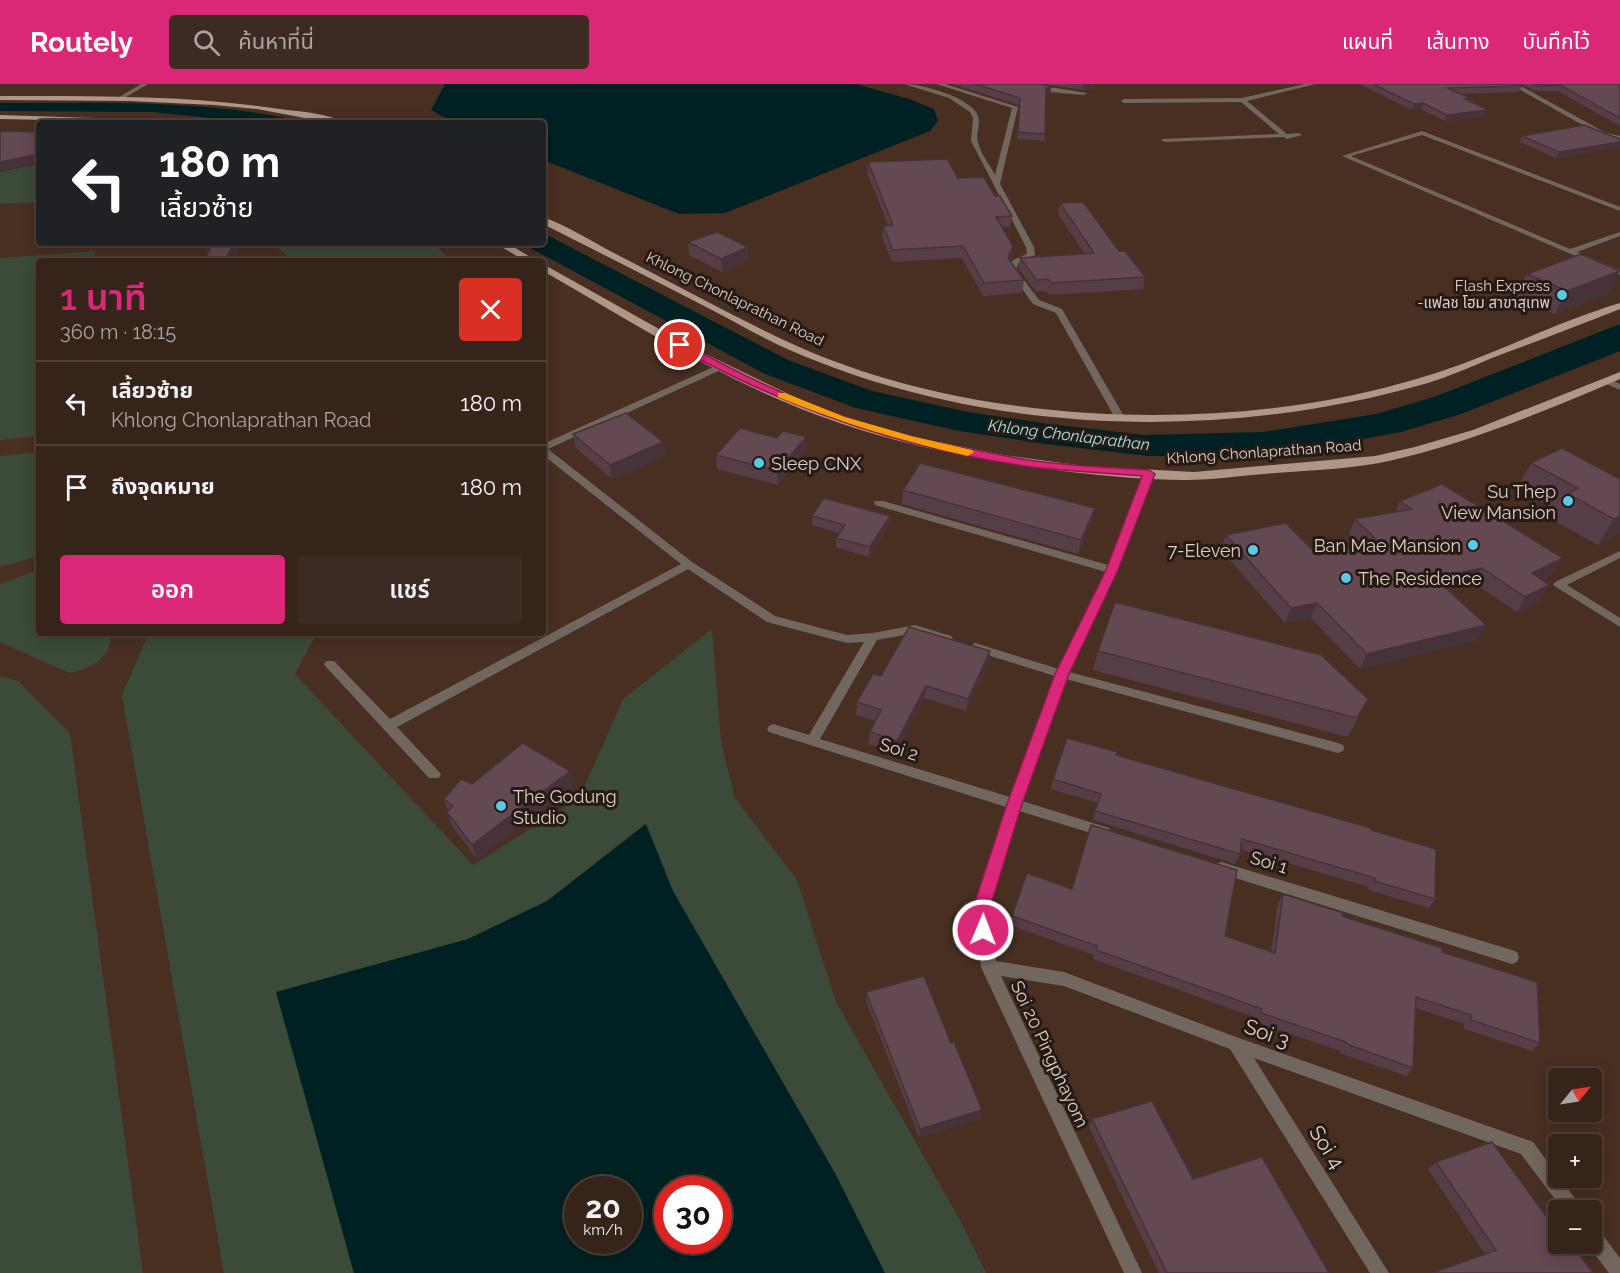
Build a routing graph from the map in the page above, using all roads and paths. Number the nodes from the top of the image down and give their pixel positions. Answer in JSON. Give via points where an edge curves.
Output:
{"nodes":[{"id":1,"x":145,"y":84,"type":"edge"},
{"id":2,"x":907,"y":84,"type":"edge"},
{"id":3,"x":939,"y":84,"type":"edge"},
{"id":4,"x":1034,"y":84,"type":"edge"},
{"id":5,"x":1312,"y":84,"type":"edge"},
{"id":6,"x":1513,"y":84,"type":"edge"},
{"id":7,"x":1084,"y":93,"type":"dead end"},
{"id":8,"x":0,"y":98,"type":"edge"},
{"id":9,"x":120,"y":99,"type":"junction"},
{"id":10,"x":1242,"y":100,"type":"junction"},
{"id":11,"x":1124,"y":101,"type":"dead end"},
{"id":12,"x":0,"y":117,"type":"edge"},
{"id":13,"x":132,"y":120,"type":"edge"},
{"id":14,"x":330,"y":120,"type":"edge"},
{"id":15,"x":1299,"y":135,"type":"dead end"},
{"id":16,"x":1287,"y":137,"type":"junction"},
{"id":17,"x":1620,"y":138,"type":"edge"},
{"id":18,"x":1164,"y":140,"type":"dead end"},
{"id":19,"x":1269,"y":145,"type":"dead end"},
{"id":20,"x":997,"y":183,"type":"junction"},
{"id":21,"x":1620,"y":209,"type":"edge"},
{"id":22,"x":546,"y":222,"type":"edge"},
{"id":23,"x":1620,"y":234,"type":"edge"},
{"id":24,"x":505,"y":246,"type":"edge"},
{"id":25,"x":1572,"y":251,"type":"junction"},
{"id":26,"x":527,"y":258,"type":"edge"},
{"id":27,"x":546,"y":269,"type":"edge"},
{"id":28,"x":1620,"y":273,"type":"edge"},
{"id":29,"x":1620,"y":306,"type":"edge"},
{"id":30,"x":720,"y":367,"type":"junction"},
{"id":31,"x":1620,"y":375,"type":"edge"},
{"id":32,"x":1607,"y":381,"type":"junction"},
{"id":33,"x":1620,"y":387,"type":"edge"},
{"id":34,"x":1120,"y":418,"type":"junction"},
{"id":35,"x":546,"y":448,"type":"edge"},
{"id":36,"x":546,"y":451,"type":"edge"},
{"id":37,"x":1149,"y":474,"type":"junction"},
{"id":38,"x":879,"y":503,"type":"dead end"},
{"id":39,"x":1620,"y":554,"type":"edge"},
{"id":40,"x":688,"y":564,"type":"junction"},
{"id":41,"x":1112,"y":570,"type":"junction"},
{"id":42,"x":1620,"y":623,"type":"edge"},
{"id":43,"x":546,"y":634,"type":"edge"},
{"id":44,"x":539,"y":637,"type":"edge"},
{"id":45,"x":873,"y":638,"type":"junction"},
{"id":46,"x":330,"y":664,"type":"dead end"},
{"id":47,"x":1062,"y":674,"type":"junction"},
{"id":48,"x":388,"y":726,"type":"junction"},
{"id":49,"x":773,"y":729,"type":"dead end"},
{"id":50,"x":812,"y":741,"type":"junction"},
{"id":51,"x":1338,"y":748,"type":"dead end"},
{"id":52,"x":434,"y":774,"type":"dead end"},
{"id":53,"x":1014,"y":804,"type":"junction"},
{"id":54,"x":1116,"y":835,"type":"edge"},
{"id":55,"x":1207,"y":863,"type":"edge"},
{"id":56,"x":1512,"y":957,"type":"dead end"},
{"id":57,"x":989,"y":967,"type":"junction"},
{"id":58,"x":1236,"y":1044,"type":"junction"},
{"id":59,"x":1566,"y":1200,"type":"edge"},
{"id":60,"x":1602,"y":1249,"type":"edge"},
{"id":61,"x":1133,"y":1273,"type":"edge"},
{"id":62,"x":1380,"y":1273,"type":"edge"},
{"id":63,"x":1620,"y":1273,"type":"edge"}],
"edges":[{"from":1,"to":9,"type":"street"},
{"from":2,"to":20,"type":"street","via":[[951,97],[973,111],[974,141]]},
{"from":3,"to":20,"type":"street","via":[[1015,107]]},
{"from":4,"to":7,"type":"street","via":[[1049,90]]},
{"from":5,"to":10,"type":"street"},
{"from":6,"to":17,"type":"street","via":[[1604,135]]},
{"from":8,"to":9,"type":"main road"},
{"from":9,"to":14,"type":"main road","via":[[262,106]]},
{"from":10,"to":11,"type":"street"},
{"from":10,"to":16,"type":"street"},
{"from":12,"to":13,"type":"main road"},
{"from":15,"to":16,"type":"street"},
{"from":16,"to":18,"type":"street"},
{"from":16,"to":19,"type":"street"},
{"from":20,"to":34,"type":"street","via":[[1030,247],[1031,255],[1016,262],[1012,269],[1036,302],[1059,311]]},
{"from":21,"to":25,"type":"street","via":[[1422,133],[1345,156]]},
{"from":22,"to":34,"type":"main road","name":"Khlong Chonlaprathan Road","via":[[794,348],[843,367],[970,401],[1048,414]]},
{"from":23,"to":25,"type":"street"},
{"from":24,"to":26,"type":"main road"},
{"from":25,"to":28,"type":"street"},
{"from":27,"to":30,"type":"main road","name":"Khlong Chonlaprathan Road"},
{"from":29,"to":34,"type":"main road","name":"Khlong Chonlaprathan Road","via":[[1426,380],[1320,405],[1254,414]]},
{"from":30,"to":35,"type":"street"},
{"from":30,"to":37,"type":"main road","name":"Khlong Chonlaprathan Road","via":[[841,419],[908,439],[1024,462]]},
{"from":31,"to":32,"type":"main road","name":"Khlong Chonlaprathan Road"},
{"from":32,"to":33,"type":"street"},
{"from":32,"to":37,"type":"main road","name":"Khlong Chonlaprathan Road","via":[[1523,415],[1388,457],[1223,473]]},
{"from":36,"to":40,"type":"street"},
{"from":37,"to":41,"type":"street","name":"Soi 20 Pingphayom"},
{"from":38,"to":41,"type":"street"},
{"from":39,"to":42,"type":"street","via":[[1558,585]]},
{"from":40,"to":43,"type":"street"},
{"from":40,"to":45,"type":"street","via":[[771,619],[847,639]]},
{"from":41,"to":47,"type":"street","name":"Soi 20 Pingphayom"},
{"from":44,"to":48,"type":"street"},
{"from":45,"to":47,"type":"street","via":[[915,629]]},
{"from":45,"to":50,"type":"street"},
{"from":46,"to":48,"type":"street"},
{"from":47,"to":51,"type":"street"},
{"from":47,"to":53,"type":"street","name":"Soi 20 Pingphayom"},
{"from":48,"to":52,"type":"street"},
{"from":49,"to":50,"type":"street","name":"Soi 2"},
{"from":50,"to":53,"type":"street","name":"Soi 2"},
{"from":53,"to":54,"type":"street"},
{"from":53,"to":57,"type":"street","name":"Soi 20 Pingphayom","via":[[981,911]]},
{"from":55,"to":56,"type":"street","name":"Soi 1"},
{"from":57,"to":58,"type":"street","name":"Soi 3","via":[[1064,979]]},
{"from":57,"to":61,"type":"street","name":"Soi 20 Pingphayom"},
{"from":58,"to":59,"type":"street","name":"Soi 3","via":[[1527,1148]]},
{"from":58,"to":62,"type":"street","name":"Soi 4"},
{"from":60,"to":63,"type":"street"}]}
